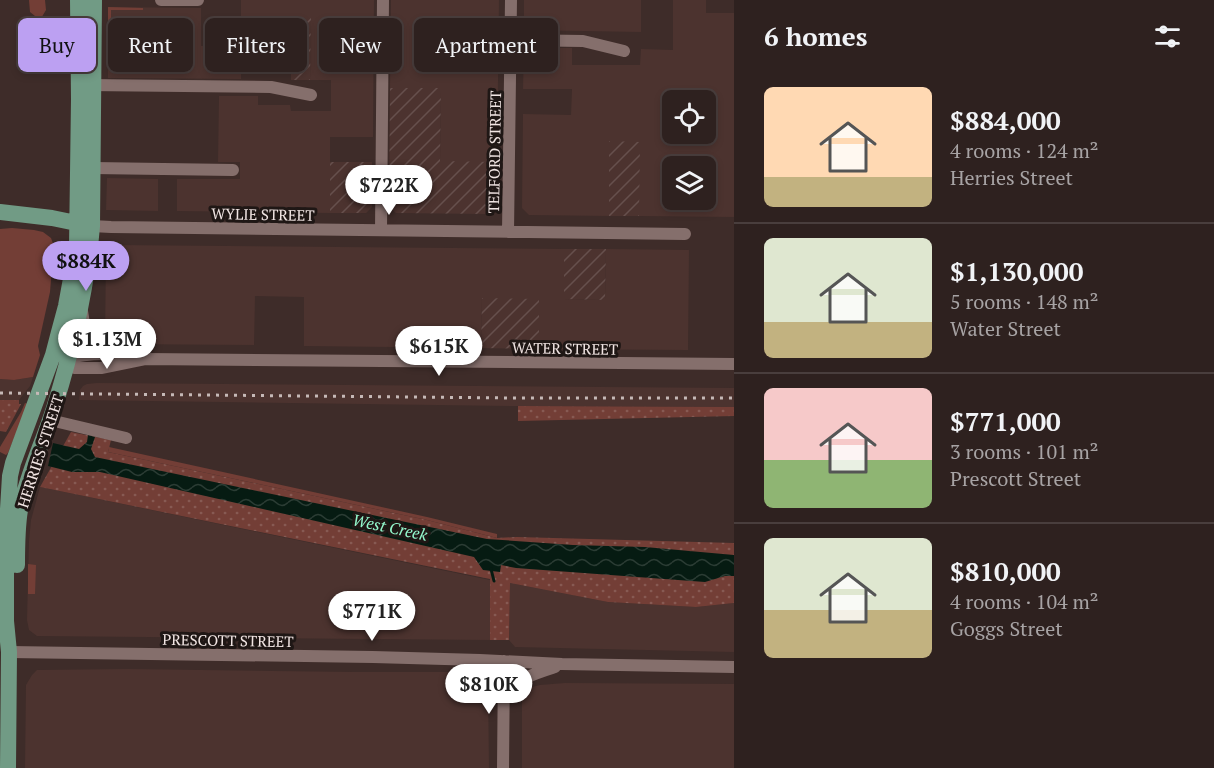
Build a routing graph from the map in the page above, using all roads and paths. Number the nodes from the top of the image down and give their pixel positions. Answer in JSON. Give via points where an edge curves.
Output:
{"nodes":[{"id":1,"x":161,"y":0,"type":"edge"},
{"id":2,"x":198,"y":0,"type":"edge"},
{"id":3,"x":383,"y":0,"type":"edge"},
{"id":4,"x":511,"y":0,"type":"edge"},
{"id":5,"x":90,"y":3,"type":"edge"},
{"id":6,"x":511,"y":18,"type":"edge"},
{"id":7,"x":558,"y":41,"type":"edge"},
{"id":8,"x":624,"y":51,"type":"dead end"},
{"id":9,"x":510,"y":72,"type":"edge"},
{"id":10,"x":86,"y":85,"type":"junction"},
{"id":11,"x":311,"y":95,"type":"dead end"},
{"id":12,"x":93,"y":168,"type":"junction"},
{"id":13,"x":233,"y":170,"type":"dead end"},
{"id":14,"x":0,"y":212,"type":"edge"},
{"id":15,"x":85,"y":224,"type":"junction"},
{"id":16,"x":381,"y":230,"type":"junction"},
{"id":17,"x":508,"y":232,"type":"junction"},
{"id":18,"x":685,"y":234,"type":"dead end"},
{"id":19,"x":81,"y":303,"type":"junction"},
{"id":20,"x":109,"y":355,"type":"junction"},
{"id":21,"x":60,"y":357,"type":"junction"},
{"id":22,"x":145,"y":359,"type":"junction"},
{"id":23,"x":734,"y":364,"type":"edge"},
{"id":24,"x":50,"y":420,"type":"junction"},
{"id":25,"x":126,"y":438,"type":"dead end"},
{"id":26,"x":5,"y":475,"type":"edge"},
{"id":27,"x":28,"y":480,"type":"junction"},
{"id":28,"x":9,"y":652,"type":"junction"},
{"id":29,"x":504,"y":661,"type":"junction"},
{"id":30,"x":561,"y":664,"type":"junction"},
{"id":31,"x":734,"y":667,"type":"edge"},
{"id":32,"x":504,"y":696,"type":"junction"},
{"id":33,"x":8,"y":768,"type":"edge"},
{"id":34,"x":504,"y":768,"type":"edge"}],
"edges":[{"from":1,"to":2,"type":"street"},
{"from":3,"to":16,"type":"street"},
{"from":4,"to":6,"type":"street","name":"TELFORD STREET"},
{"from":5,"to":10,"type":"main road","name":"HERRIES STREET"},
{"from":7,"to":8,"type":"street","via":[[583,41]]},
{"from":9,"to":17,"type":"street","name":"TELFORD STREET"},
{"from":10,"to":11,"type":"street","via":[[271,87]]},
{"from":10,"to":12,"type":"main road","name":"HERRIES STREET"},
{"from":10,"to":15,"type":"main road","name":"HERRIES STREET"},
{"from":12,"to":13,"type":"street"},
{"from":12,"to":15,"type":"main road","name":"HERRIES STREET"},
{"from":14,"to":15,"type":"main road"},
{"from":15,"to":16,"type":"street","name":"WYLIE STREET"},
{"from":15,"to":19,"type":"main road","name":"HERRIES STREET","via":[[91,246]]},
{"from":15,"to":21,"type":"main road","name":"HERRIES STREET","via":[[77,246]]},
{"from":16,"to":17,"type":"street","name":"WYLIE STREET"},
{"from":17,"to":18,"type":"street","name":"WYLIE STREET"},
{"from":19,"to":20,"type":"street","via":[[88,338]]},
{"from":19,"to":21,"type":"main road","name":"HERRIES STREET"},
{"from":20,"to":21,"type":"street","name":"WATER STREET"},
{"from":20,"to":22,"type":"street","name":"WATER STREET"},
{"from":21,"to":22,"type":"street","name":"WATER STREET","via":[[74,368],[101,368]]},
{"from":21,"to":24,"type":"main road","name":"HERRIES STREET"},
{"from":21,"to":26,"type":"main road","name":"HERRIES STREET"},
{"from":22,"to":23,"type":"street","name":"WATER STREET"},
{"from":24,"to":25,"type":"street"},
{"from":24,"to":27,"type":"main road","name":"HERRIES STREET"},
{"from":26,"to":27,"type":"street"},
{"from":26,"to":28,"type":"main road","name":"HERRIES STREET"},
{"from":27,"to":28,"type":"main road","name":"HERRIES STREET","via":[[20,512],[16,622]]},
{"from":28,"to":29,"type":"street","name":"PRESCOTT STREET"},
{"from":28,"to":33,"type":"main road","name":"HERRIES STREET"},
{"from":29,"to":30,"type":"street","name":"PRESCOTT STREET"},
{"from":29,"to":32,"type":"street"},
{"from":30,"to":31,"type":"street","name":"PRESCOTT STREET"},
{"from":30,"to":32,"type":"street","via":[[523,679]]},
{"from":32,"to":34,"type":"street"}]}
